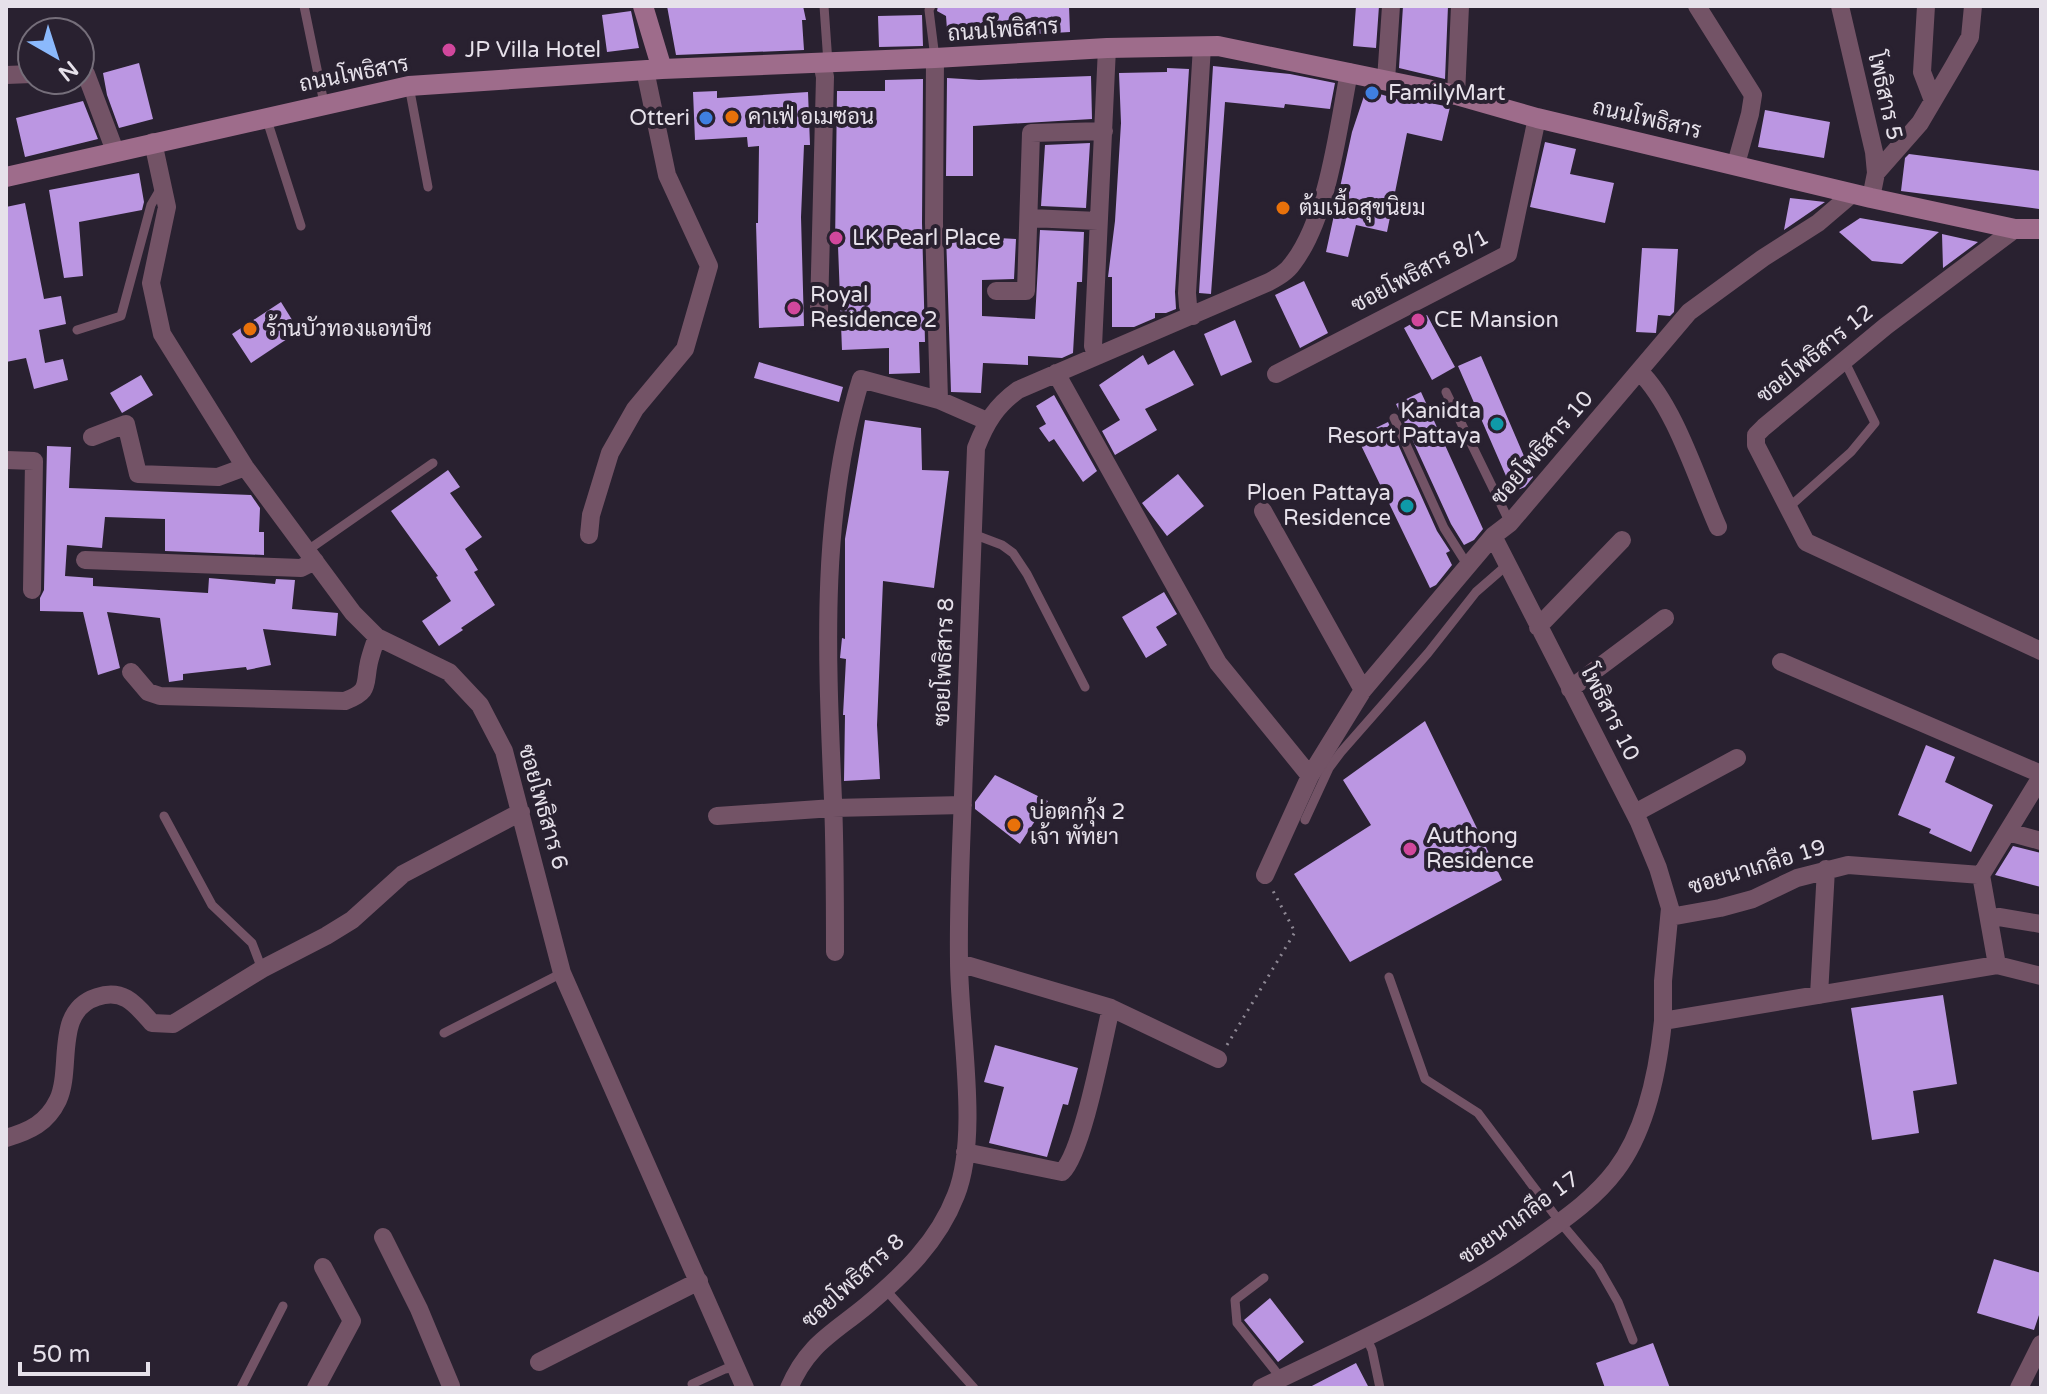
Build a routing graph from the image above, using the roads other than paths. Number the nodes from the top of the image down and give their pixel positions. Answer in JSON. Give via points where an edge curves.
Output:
{"nodes":[{"id":1,"x":304,"y":6,"type":"edge"},
{"id":2,"x":643,"y":6,"type":"edge"},
{"id":3,"x":824,"y":6,"type":"edge"},
{"id":4,"x":931,"y":6,"type":"edge"},
{"id":5,"x":1391,"y":6,"type":"edge"},
{"id":6,"x":1460,"y":6,"type":"edge"},
{"id":7,"x":1697,"y":6,"type":"edge"},
{"id":8,"x":1840,"y":6,"type":"edge"},
{"id":9,"x":1926,"y":6,"type":"edge"},
{"id":10,"x":1973,"y":6,"type":"edge"},
{"id":11,"x":1202,"y":46,"type":"junction"},
{"id":12,"x":1107,"y":48,"type":"junction"},
{"id":13,"x":935,"y":58,"type":"junction"},
{"id":14,"x":825,"y":63,"type":"junction"},
{"id":15,"x":653,"y":69,"type":"junction"},
{"id":16,"x":1349,"y":72,"type":"junction"},
{"id":17,"x":1386,"y":80,"type":"junction"},
{"id":18,"x":409,"y":86,"type":"junction"},
{"id":19,"x":1456,"y":95,"type":"junction"},
{"id":20,"x":94,"y":96,"type":"edge"},
{"id":21,"x":1932,"y":98,"type":"junction"},
{"id":22,"x":324,"y":103,"type":"junction"},
{"id":23,"x":266,"y":117,"type":"junction"},
{"id":24,"x":1537,"y":118,"type":"junction"},
{"id":25,"x":1104,"y":131,"type":"junction"},
{"id":26,"x":153,"y":142,"type":"junction"},
{"id":27,"x":115,"y":151,"type":"junction"},
{"id":28,"x":1736,"y":164,"type":"junction"},
{"id":29,"x":1876,"y":173,"type":"junction"},
{"id":30,"x":6,"y":177,"type":"edge"},
{"id":31,"x":428,"y":187,"type":"dead end"},
{"id":32,"x":165,"y":189,"type":"junction"},
{"id":33,"x":1862,"y":196,"type":"junction"},
{"id":34,"x":1030,"y":218,"type":"junction"},
{"id":35,"x":1098,"y":221,"type":"junction"},
{"id":36,"x":301,"y":226,"type":"dead end"},
{"id":37,"x":2015,"y":229,"type":"junction"},
{"id":38,"x":2041,"y":229,"type":"edge"},
{"id":39,"x":996,"y":291,"type":"dead end"},
{"id":40,"x":819,"y":311,"type":"dead end"},
{"id":41,"x":1193,"y":316,"type":"junction"},
{"id":42,"x":77,"y":330,"type":"dead end"},
{"id":43,"x":1096,"y":355,"type":"junction"},
{"id":44,"x":1844,"y":360,"type":"junction"},
{"id":45,"x":1639,"y":371,"type":"junction"},
{"id":46,"x":1056,"y":373,"type":"junction"},
{"id":47,"x":1276,"y":374,"type":"dead end"},
{"id":48,"x":1446,"y":392,"type":"dead end"},
{"id":49,"x":939,"y":400,"type":"junction"},
{"id":50,"x":1394,"y":418,"type":"dead end"},
{"id":51,"x":987,"y":421,"type":"junction"},
{"id":52,"x":92,"y":437,"type":"dead end"},
{"id":53,"x":6,"y":460,"type":"edge"},
{"id":54,"x":433,"y":463,"type":"dead end"},
{"id":55,"x":245,"y":467,"type":"junction"},
{"id":56,"x":1788,"y":508,"type":"junction"},
{"id":57,"x":1263,"y":511,"type":"dead end"},
{"id":58,"x":1510,"y":523,"type":"junction"},
{"id":59,"x":1718,"y":527,"type":"dead end"},
{"id":60,"x":973,"y":534,"type":"junction"},
{"id":61,"x":589,"y":535,"type":"dead end"},
{"id":62,"x":1493,"y":536,"type":"junction"},
{"id":63,"x":1622,"y":540,"type":"dead end"},
{"id":64,"x":312,"y":556,"type":"junction"},
{"id":65,"x":85,"y":560,"type":"dead end"},
{"id":66,"x":1507,"y":565,"type":"junction"},
{"id":67,"x":1468,"y":566,"type":"junction"},
{"id":68,"x":32,"y":590,"type":"dead end"},
{"id":69,"x":1665,"y":618,"type":"dead end"},
{"id":70,"x":1538,"y":627,"type":"junction"},
{"id":71,"x":377,"y":637,"type":"junction"},
{"id":72,"x":2041,"y":651,"type":"edge"},
{"id":73,"x":1781,"y":662,"type":"dead end"},
{"id":74,"x":131,"y":672,"type":"dead end"},
{"id":75,"x":1085,"y":687,"type":"dead end"},
{"id":76,"x":1570,"y":689,"type":"junction"},
{"id":77,"x":1363,"y":690,"type":"junction"},
{"id":78,"x":1737,"y":758,"type":"dead end"},
{"id":79,"x":2041,"y":775,"type":"edge"},
{"id":80,"x":1310,"y":776,"type":"junction"},
{"id":81,"x":963,"y":805,"type":"junction"},
{"id":82,"x":833,"y":808,"type":"junction"},
{"id":83,"x":521,"y":812,"type":"junction"},
{"id":84,"x":1635,"y":813,"type":"junction"},
{"id":85,"x":164,"y":816,"type":"dead end"},
{"id":86,"x":717,"y":816,"type":"dead end"},
{"id":87,"x":1305,"y":820,"type":"dead end"},
{"id":88,"x":2008,"y":832,"type":"junction"},
{"id":89,"x":2041,"y":841,"type":"edge"},
{"id":90,"x":1826,"y":869,"type":"junction"},
{"id":91,"x":1265,"y":875,"type":"road end"},
{"id":92,"x":1981,"y":875,"type":"junction"},
{"id":93,"x":1670,"y":917,"type":"junction"},
{"id":94,"x":1989,"y":918,"type":"junction"},
{"id":95,"x":2041,"y":924,"type":"edge"},
{"id":96,"x":835,"y":952,"type":"dead end"},
{"id":97,"x":959,"y":963,"type":"junction"},
{"id":98,"x":1997,"y":965,"type":"junction"},
{"id":99,"x":262,"y":969,"type":"junction"},
{"id":100,"x":562,"y":973,"type":"junction"},
{"id":101,"x":2041,"y":976,"type":"edge"},
{"id":102,"x":1389,"y":977,"type":"dead end"},
{"id":103,"x":1819,"y":995,"type":"junction"},
{"id":104,"x":1111,"y":1008,"type":"junction"},
{"id":105,"x":1663,"y":1021,"type":"junction"},
{"id":106,"x":444,"y":1033,"type":"dead end"},
{"id":107,"x":1218,"y":1059,"type":"road end"},
{"id":108,"x":6,"y":1138,"type":"edge"},
{"id":109,"x":965,"y":1152,"type":"junction"},
{"id":110,"x":1560,"y":1222,"type":"junction"},
{"id":111,"x":383,"y":1237,"type":"dead end"},
{"id":112,"x":323,"y":1267,"type":"dead end"},
{"id":113,"x":1264,"y":1278,"type":"dead end"},
{"id":114,"x":699,"y":1281,"type":"junction"},
{"id":115,"x":885,"y":1289,"type":"junction"},
{"id":116,"x":283,"y":1306,"type":"dead end"},
{"id":117,"x":1366,"y":1337,"type":"junction"},
{"id":118,"x":1633,"y":1340,"type":"dead end"},
{"id":119,"x":2041,"y":1344,"type":"edge"},
{"id":120,"x":539,"y":1362,"type":"dead end"},
{"id":121,"x":735,"y":1367,"type":"junction"},
{"id":122,"x":1281,"y":1378,"type":"junction"},
{"id":123,"x":692,"y":1384,"type":"dead end"},
{"id":124,"x":450,"y":1387,"type":"edge"},
{"id":125,"x":241,"y":1388,"type":"edge"},
{"id":126,"x":316,"y":1388,"type":"edge"},
{"id":127,"x":745,"y":1388,"type":"edge"},
{"id":128,"x":789,"y":1388,"type":"edge"},
{"id":129,"x":974,"y":1388,"type":"edge"},
{"id":130,"x":1261,"y":1388,"type":"edge"},
{"id":131,"x":1380,"y":1388,"type":"edge"},
{"id":132,"x":2019,"y":1388,"type":"edge"}],
"edges":[{"from":1,"to":22,"type":"lane"},
{"from":2,"to":15,"type":"street"},
{"from":3,"to":14,"type":"lane"},
{"from":4,"to":13,"type":"lane"},
{"from":5,"to":17,"type":"street"},
{"from":6,"to":19,"type":"street"},
{"from":7,"to":28,"type":"street","via":[[1753,95]]},
{"from":8,"to":29,"type":"street","name":"โพธิสาร 5"},
{"from":9,"to":21,"type":"street","via":[[1922,72]]},
{"from":10,"to":21,"type":"street","via":[[1970,37]]},
{"from":11,"to":12,"type":"street","name":"ถนนโพธิสาร"},
{"from":11,"to":16,"type":"street","name":"ถนนโพธิสาร"},
{"from":11,"to":41,"type":"street","via":[[1187,293]]},
{"from":12,"to":13,"type":"street","name":"ถนนโพธิสาร"},
{"from":12,"to":25,"type":"street"},
{"from":13,"to":14,"type":"street","name":"ถนนโพธิสาร"},
{"from":13,"to":49,"type":"street"},
{"from":14,"to":15,"type":"street","name":"ถนนโพธิสาร"},
{"from":14,"to":40,"type":"street"},
{"from":15,"to":18,"type":"street","name":"ถนนโพธิสาร"},
{"from":15,"to":61,"type":"street","via":[[667,175],[709,266],[685,349],[635,409],[610,453]]},
{"from":16,"to":17,"type":"street","name":"ถนนโพธิสาร"},
{"from":16,"to":41,"type":"street","name":"ซอยโพธิสาร 8","via":[[1327,184],[1292,265],[1269,282]]},
{"from":17,"to":19,"type":"street","name":"ถนนโพธิสาร"},
{"from":18,"to":22,"type":"street","name":"ถนนโพธิสาร"},
{"from":18,"to":31,"type":"lane"},
{"from":19,"to":24,"type":"street","name":"ถนนโพธิสาร"},
{"from":20,"to":27,"type":"street"},
{"from":21,"to":29,"type":"street","via":[[1920,123]]},
{"from":22,"to":23,"type":"street","name":"ถนนโพธิสาร"},
{"from":23,"to":26,"type":"street","name":"ถนนโพธิสาร"},
{"from":23,"to":36,"type":"lane"},
{"from":24,"to":28,"type":"street","name":"ถนนโพธิสาร"},
{"from":24,"to":47,"type":"street","name":"ซอยโพธิสาร 8/1","via":[[1508,254]]},
{"from":25,"to":34,"type":"street","via":[[1031,133]]},
{"from":25,"to":35,"type":"street"},
{"from":26,"to":27,"type":"street","name":"ถนนโพธิสาร"},
{"from":26,"to":32,"type":"street","name":"ซอยโพธิสาร 6"},
{"from":27,"to":30,"type":"street","name":"ถนนโพธิสาร"},
{"from":28,"to":33,"type":"street","name":"ถนนโพธิสาร"},
{"from":29,"to":33,"type":"street","name":"โพธิสาร 5"},
{"from":32,"to":42,"type":"lane","via":[[151,205],[121,316]]},
{"from":32,"to":55,"type":"street","name":"ซอยโพธิสาร 6","via":[[167,207],[151,283],[162,334]]},
{"from":33,"to":37,"type":"street","name":"ถนนโพธิสาร"},
{"from":33,"to":45,"type":"street","name":"ซอยโพธิสาร 10","via":[[1689,312]]},
{"from":34,"to":35,"type":"street"},
{"from":34,"to":39,"type":"street","via":[[1026,291]]},
{"from":35,"to":43,"type":"street"},
{"from":37,"to":38,"type":"street","name":"ถนนโพธิสาร"},
{"from":37,"to":44,"type":"street","name":"ซอยโพธิสาร 12"},
{"from":41,"to":43,"type":"street","name":"ซอยโพธิสาร 8"},
{"from":43,"to":46,"type":"street","name":"ซอยโพธิสาร 8"},
{"from":44,"to":56,"type":"lane","via":[[1875,423]]},
{"from":44,"to":56,"type":"street","name":"ซอยโพธิสาร 12","via":[[1756,435],[1756,445]]},
{"from":45,"to":58,"type":"street","name":"ซอยโพธิสาร 10"},
{"from":45,"to":59,"type":"street","via":[[1666,409]]},
{"from":46,"to":51,"type":"street","name":"ซอยโพธิสาร 8","via":[[1018,390]]},
{"from":46,"to":80,"type":"street","via":[[1218,663]]},
{"from":48,"to":58,"type":"lane"},
{"from":49,"to":51,"type":"street"},
{"from":49,"to":82,"type":"street","via":[[861,379],[850,415],[832,521],[827,655]]},
{"from":50,"to":67,"type":"lane","via":[[1444,528]]},
{"from":51,"to":60,"type":"street","name":"ซอยโพธิสาร 8","via":[[976,448]]},
{"from":52,"to":55,"type":"street","via":[[126,424],[138,474],[218,477]]},
{"from":53,"to":68,"type":"street","via":[[34,461]]},
{"from":54,"to":64,"type":"lane"},
{"from":55,"to":64,"type":"street","name":"ซอยโพธิสาร 6"},
{"from":56,"to":72,"type":"street","name":"ซอยโพธิสาร 12","via":[[1806,542]]},
{"from":57,"to":77,"type":"street"},
{"from":58,"to":62,"type":"street","name":"ซอยโพธิสาร 10"},
{"from":60,"to":75,"type":"lane","via":[[1013,553]]},
{"from":60,"to":81,"type":"street","name":"ซอยโพธิสาร 8"},
{"from":62,"to":66,"type":"street","name":"โพธิสาร 10"},
{"from":62,"to":67,"type":"street","name":"ซอยโพธิสาร 10"},
{"from":63,"to":70,"type":"street"},
{"from":64,"to":65,"type":"street","via":[[301,568]]},
{"from":64,"to":71,"type":"street","name":"ซอยโพธิสาร 6"},
{"from":66,"to":70,"type":"street","name":"โพธิสาร 10"},
{"from":66,"to":87,"type":"lane","via":[[1476,592],[1341,752]]},
{"from":67,"to":77,"type":"street","name":"ซอยโพธิสาร 10"},
{"from":69,"to":76,"type":"street"},
{"from":70,"to":76,"type":"street","name":"โพธิสาร 10"},
{"from":71,"to":74,"type":"street","via":[[368,686],[345,701],[160,696],[148,692]]},
{"from":71,"to":83,"type":"street","name":"ซอยโพธิสาร 6","via":[[449,672],[480,705],[504,751]]},
{"from":73,"to":79,"type":"street"},
{"from":76,"to":84,"type":"street","name":"โพธิสาร 10"},
{"from":77,"to":80,"type":"street","name":"ซอยโพธิสาร 10"},
{"from":78,"to":84,"type":"street"},
{"from":79,"to":88,"type":"street"},
{"from":80,"to":91,"type":"street","name":"ซอยโพธิสาร 10"},
{"from":81,"to":82,"type":"street"},
{"from":81,"to":97,"type":"street","name":"ซอยโพธิสาร 8"},
{"from":82,"to":86,"type":"street"},
{"from":82,"to":96,"type":"street"},
{"from":83,"to":99,"type":"street","via":[[403,874],[352,920]]},
{"from":83,"to":100,"type":"street","name":"ซอยโพธิสาร 6"},
{"from":84,"to":93,"type":"street","name":"โพธิสาร 10","via":[[1669,897]]},
{"from":85,"to":99,"type":"lane","via":[[212,905],[252,943]]},
{"from":88,"to":89,"type":"street"},
{"from":88,"to":92,"type":"street"},
{"from":90,"to":92,"type":"street","name":"ซอยนาเกลือ 19","via":[[1848,865]]},
{"from":90,"to":93,"type":"street","name":"ซอยนาเกลือ 19","via":[[1753,899]]},
{"from":90,"to":103,"type":"street"},
{"from":92,"to":94,"type":"street"},
{"from":93,"to":105,"type":"street","name":"ซอยนาเกลือ 17"},
{"from":94,"to":95,"type":"street"},
{"from":94,"to":98,"type":"street"},
{"from":97,"to":104,"type":"street"},
{"from":97,"to":109,"type":"street","name":"ซอยโพธิสาร 8"},
{"from":98,"to":101,"type":"street"},
{"from":98,"to":103,"type":"street"},
{"from":99,"to":108,"type":"street","via":[[173,1024],[152,1023],[123,995],[108,993],[88,1000],[77,1010],[65,1038],[65,1073],[54,1107],[31,1131]]},
{"from":100,"to":106,"type":"lane"},
{"from":100,"to":114,"type":"street","name":"ซอยโพธิสาร 6"},
{"from":102,"to":110,"type":"lane","via":[[1425,1079],[1478,1113]]},
{"from":103,"to":105,"type":"street"},
{"from":104,"to":107,"type":"street"},
{"from":104,"to":109,"type":"street","via":[[1087,1108],[1070,1164],[1062,1172]]},
{"from":105,"to":110,"type":"street","name":"ซอยนาเกลือ 17","via":[[1652,1085],[1627,1151],[1606,1182]]},
{"from":109,"to":115,"type":"street","name":"ซอยโพธิสาร 8","via":[[958,1190],[945,1220],[915,1262]]},
{"from":110,"to":117,"type":"street","name":"ซอยนาเกลือ 17","via":[[1467,1286]]},
{"from":110,"to":118,"type":"lane","via":[[1598,1267]]},
{"from":111,"to":124,"type":"street"},
{"from":112,"to":126,"type":"street","via":[[352,1321]]},
{"from":113,"to":122,"type":"lane","via":[[1235,1300],[1237,1323]]},
{"from":114,"to":120,"type":"street"},
{"from":114,"to":121,"type":"street","name":"ซอยโพธิสาร 6"},
{"from":115,"to":128,"type":"street","name":"ซอยโพธิสาร 8","via":[[821,1340]]},
{"from":115,"to":129,"type":"lane"},
{"from":116,"to":125,"type":"lane"},
{"from":117,"to":122,"type":"street","name":"ซอยนาเกลือ 17"},
{"from":117,"to":131,"type":"lane"},
{"from":119,"to":132,"type":"street"},
{"from":121,"to":123,"type":"lane"},
{"from":121,"to":127,"type":"street","name":"ซอยโพธิสาร 6"},
{"from":122,"to":130,"type":"street","name":"ซอยนาเกลือ 17"}]}
